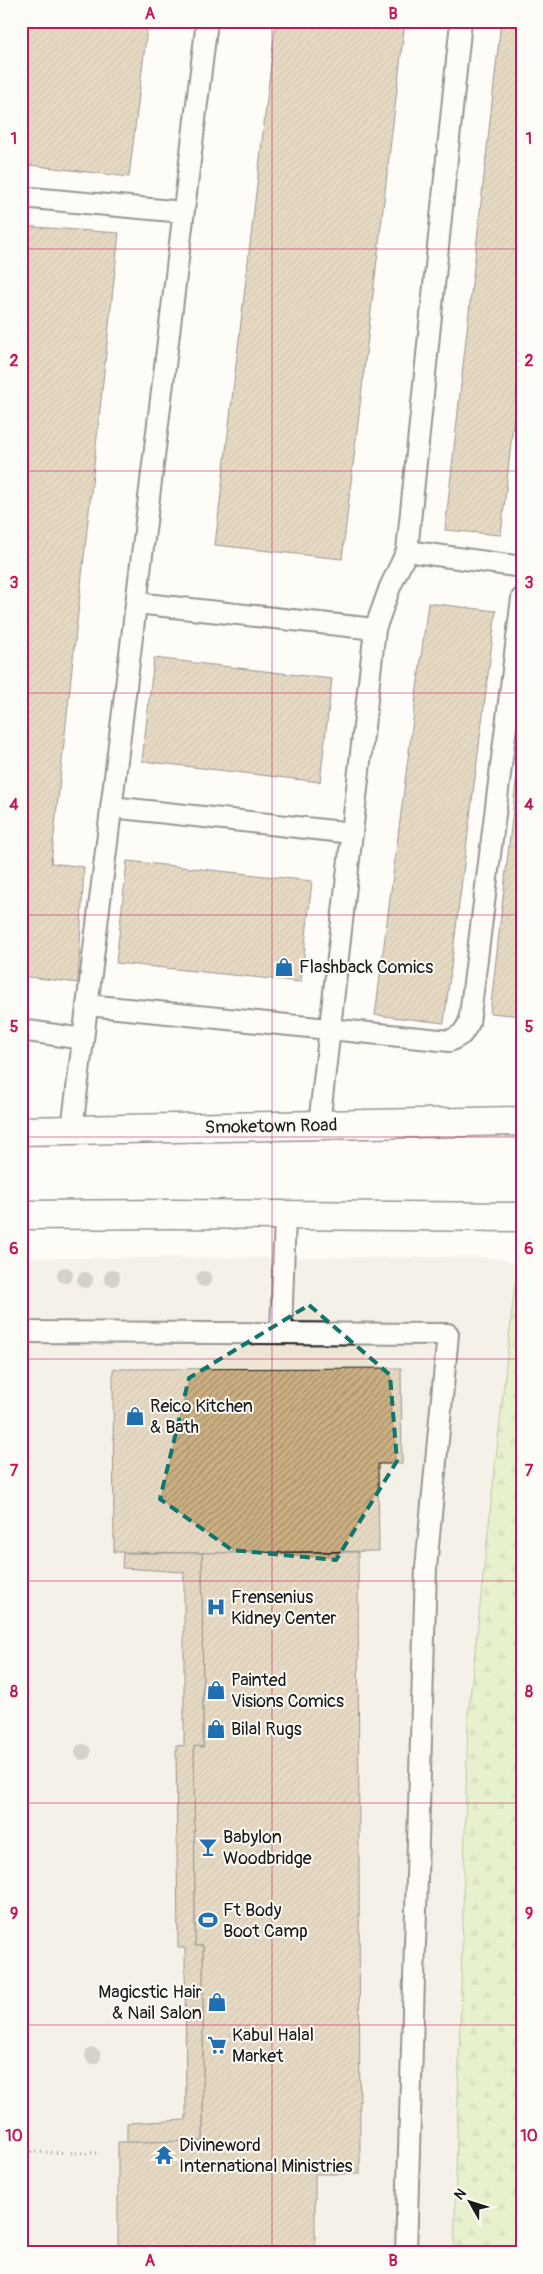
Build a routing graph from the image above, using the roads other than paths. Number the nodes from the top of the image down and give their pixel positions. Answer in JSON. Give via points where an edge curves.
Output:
{"nodes":[{"id":1,"x":206,"y":21,"type":"edge"},
{"id":2,"x":461,"y":21,"type":"edge"},
{"id":3,"x":21,"y":197,"type":"edge"},
{"id":4,"x":183,"y":212,"type":"junction"},
{"id":5,"x":407,"y":551,"type":"junction"},
{"id":6,"x":522,"y":567,"type":"edge"},
{"id":7,"x":522,"y":598,"type":"edge"},
{"id":8,"x":136,"y":603,"type":"junction"},
{"id":9,"x":375,"y":629,"type":"junction"},
{"id":10,"x":111,"y":807,"type":"junction"},
{"id":11,"x":352,"y":833,"type":"junction"},
{"id":12,"x":87,"y":1005,"type":"junction"},
{"id":13,"x":21,"y":1030,"type":"edge"},
{"id":14,"x":330,"y":1030,"type":"junction"},
{"id":15,"x":83,"y":1039,"type":"junction"},
{"id":16,"x":522,"y":1121,"type":"edge"},
{"id":17,"x":319,"y":1125,"type":"junction"},
{"id":18,"x":72,"y":1130,"type":"junction"},
{"id":19,"x":21,"y":1131,"type":"edge"},
{"id":20,"x":285,"y":1215,"type":"junction"},
{"id":21,"x":21,"y":1216,"type":"edge"},
{"id":22,"x":522,"y":1217,"type":"edge"},
{"id":23,"x":21,"y":1332,"type":"edge"},
{"id":24,"x":281,"y":1333,"type":"junction"},
{"id":25,"x":406,"y":2253,"type":"edge"}],
"edges":[{"from":1,"to":4,"type":"lane"},
{"from":2,"to":5,"type":"lane"},
{"from":3,"to":4,"type":"lane"},
{"from":4,"to":8,"type":"lane"},
{"from":5,"to":6,"type":"lane"},
{"from":5,"to":9,"type":"lane"},
{"from":7,"to":14,"type":"lane","via":[[468,1023],[462,1034],[450,1041]]},
{"from":8,"to":9,"type":"lane"},
{"from":8,"to":10,"type":"lane"},
{"from":9,"to":11,"type":"lane"},
{"from":10,"to":11,"type":"lane"},
{"from":10,"to":12,"type":"lane"},
{"from":11,"to":14,"type":"lane"},
{"from":12,"to":14,"type":"lane"},
{"from":12,"to":15,"type":"lane"},
{"from":13,"to":15,"type":"lane"},
{"from":14,"to":17,"type":"lane"},
{"from":15,"to":18,"type":"lane"},
{"from":16,"to":17,"type":"main road","name":"Smoketown Road"},
{"from":17,"to":18,"type":"main road","name":"Smoketown Road"},
{"from":18,"to":19,"type":"main road","name":"Smoketown Road"},
{"from":20,"to":21,"type":"main road"},
{"from":20,"to":22,"type":"main road"},
{"from":20,"to":24,"type":"lane"},
{"from":23,"to":24,"type":"lane"},
{"from":24,"to":25,"type":"lane","via":[[448,1334],[426,1568]]}]}
